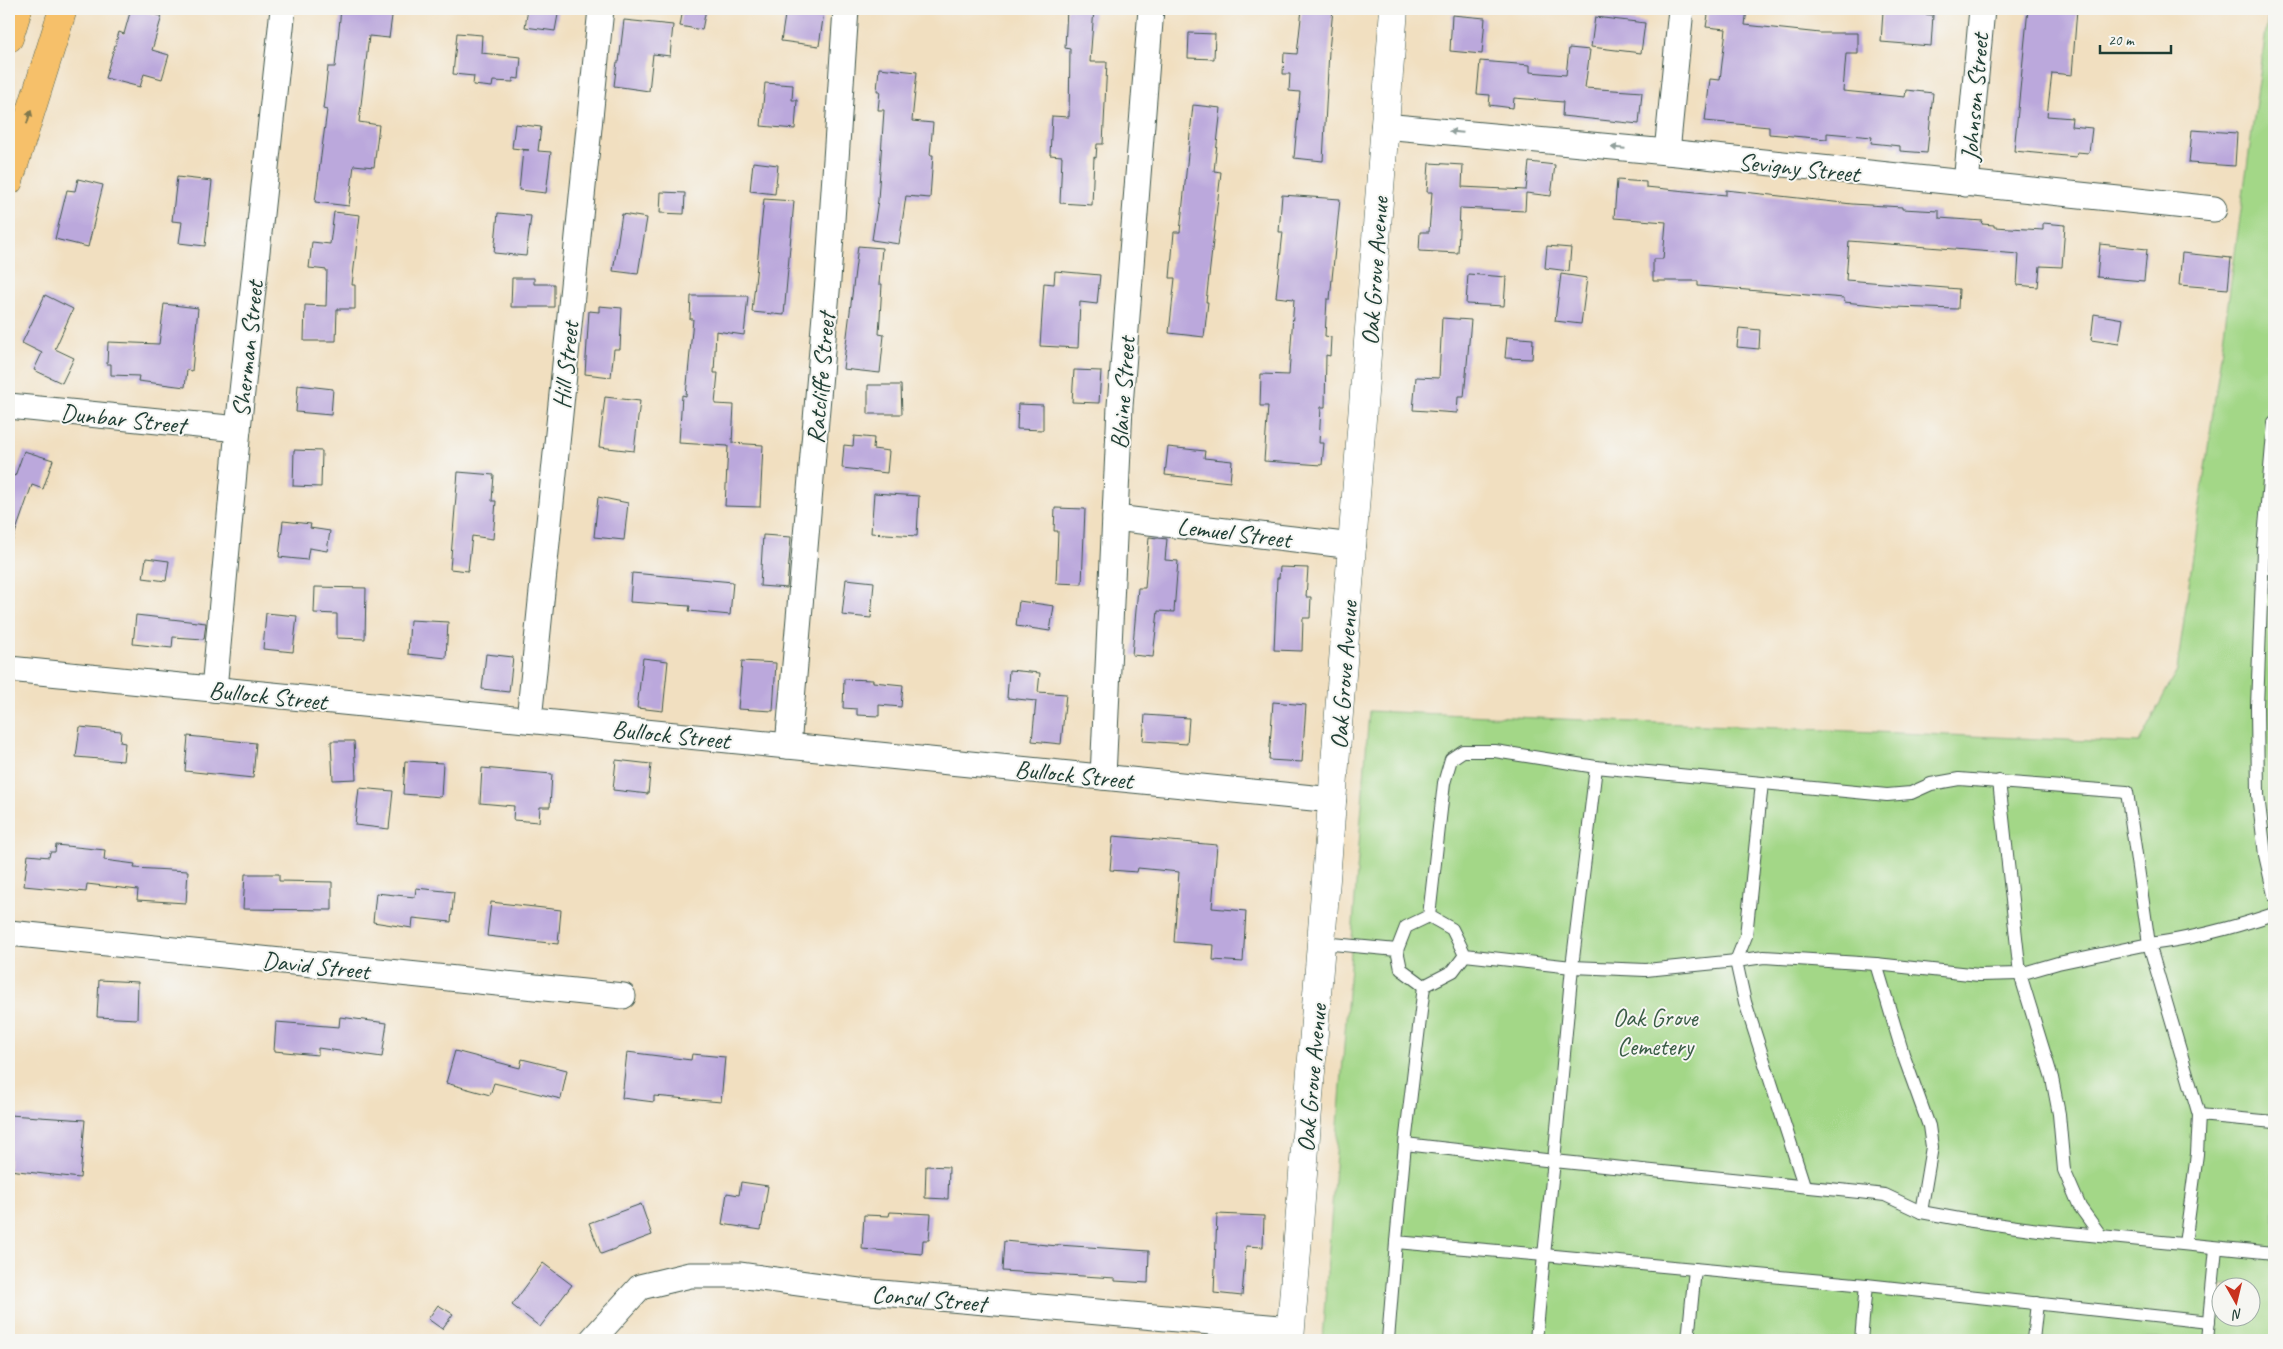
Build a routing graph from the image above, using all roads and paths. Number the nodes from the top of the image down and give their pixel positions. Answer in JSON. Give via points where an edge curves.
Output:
{"nodes":[{"id":1,"x":18,"y":9,"type":"edge"},
{"id":2,"x":63,"y":9,"type":"edge"},
{"id":3,"x":283,"y":9,"type":"edge"},
{"id":4,"x":601,"y":9,"type":"edge"},
{"id":5,"x":846,"y":9,"type":"edge"},
{"id":6,"x":1151,"y":9,"type":"edge"},
{"id":7,"x":1394,"y":9,"type":"edge"},
{"id":8,"x":1681,"y":9,"type":"edge"},
{"id":9,"x":1982,"y":9,"type":"edge"},
{"id":10,"x":9,"y":38,"type":"edge"},
{"id":11,"x":1384,"y":126,"type":"junction"},
{"id":12,"x":1667,"y":152,"type":"junction"},
{"id":13,"x":9,"y":181,"type":"edge"},
{"id":14,"x":1966,"y":184,"type":"junction"},
{"id":15,"x":2214,"y":209,"type":"dead end"},
{"id":16,"x":9,"y":406,"type":"edge"},
{"id":17,"x":2274,"y":422,"type":"edge"},
{"id":18,"x":238,"y":429,"type":"junction"},
{"id":19,"x":1115,"y":518,"type":"junction"},
{"id":20,"x":1353,"y":546,"type":"junction"},
{"id":21,"x":2269,"y":551,"type":"edge"},
{"id":22,"x":9,"y":669,"type":"edge"},
{"id":23,"x":214,"y":689,"type":"junction"},
{"id":24,"x":530,"y":720,"type":"junction"},
{"id":25,"x":788,"y":746,"type":"junction"},
{"id":26,"x":1596,"y":767,"type":"junction"},
{"id":27,"x":1103,"y":777,"type":"junction"},
{"id":28,"x":1999,"y":781,"type":"junction"},
{"id":29,"x":1762,"y":783,"type":"junction"},
{"id":30,"x":1333,"y":800,"type":"junction"},
{"id":31,"x":2274,"y":895,"type":"edge"},
{"id":32,"x":2274,"y":914,"type":"edge"},
{"id":33,"x":1429,"y":916,"type":"junction"},
{"id":34,"x":9,"y":933,"type":"edge"},
{"id":35,"x":1322,"y":944,"type":"junction"},
{"id":36,"x":2149,"y":944,"type":"junction"},
{"id":37,"x":1397,"y":950,"type":"junction"},
{"id":38,"x":1465,"y":955,"type":"junction"},
{"id":39,"x":1736,"y":961,"type":"junction"},
{"id":40,"x":1876,"y":964,"type":"junction"},
{"id":41,"x":1572,"y":967,"type":"junction"},
{"id":42,"x":2020,"y":974,"type":"junction"},
{"id":43,"x":1424,"y":986,"type":"junction"},
{"id":44,"x":623,"y":996,"type":"dead end"},
{"id":45,"x":2199,"y":1116,"type":"junction"},
{"id":46,"x":2274,"y":1122,"type":"edge"},
{"id":47,"x":1405,"y":1144,"type":"junction"},
{"id":48,"x":1554,"y":1161,"type":"junction"},
{"id":49,"x":1804,"y":1185,"type":"junction"},
{"id":50,"x":1921,"y":1212,"type":"junction"},
{"id":51,"x":2101,"y":1236,"type":"junction"},
{"id":52,"x":1396,"y":1242,"type":"junction"},
{"id":53,"x":2185,"y":1244,"type":"junction"},
{"id":54,"x":2216,"y":1248,"type":"junction"},
{"id":55,"x":2274,"y":1254,"type":"edge"},
{"id":56,"x":1544,"y":1255,"type":"junction"},
{"id":57,"x":1695,"y":1269,"type":"junction"},
{"id":58,"x":1866,"y":1285,"type":"junction"},
{"id":59,"x":2037,"y":1303,"type":"junction"},
{"id":60,"x":2209,"y":1322,"type":"junction"},
{"id":61,"x":1291,"y":1335,"type":"edge"},
{"id":62,"x":592,"y":1340,"type":"edge"},
{"id":63,"x":1388,"y":1340,"type":"edge"},
{"id":64,"x":1536,"y":1340,"type":"edge"},
{"id":65,"x":1688,"y":1340,"type":"edge"},
{"id":66,"x":1861,"y":1340,"type":"edge"},
{"id":67,"x":2034,"y":1340,"type":"edge"},
{"id":68,"x":2208,"y":1340,"type":"edge"}],
"edges":[{"from":1,"to":10,"type":"main road"},
{"from":13,"to":2,"type":"main road","one_way":true},
{"from":3,"to":18,"type":"street","name":"Sherman Street"},
{"from":4,"to":24,"type":"street","name":"Hill Street"},
{"from":5,"to":25,"type":"street","name":"Ratcliffe Street","via":[[828,280]]},
{"from":6,"to":19,"type":"street","name":"Blaine Street","via":[[1120,406]]},
{"from":7,"to":11,"type":"street","name":"Oak Grove Avenue"},
{"from":8,"to":12,"type":"street"},
{"from":9,"to":14,"type":"street","name":"Johnson Street"},
{"from":12,"to":11,"type":"street","name":"Sevigny Street","one_way":true},
{"from":11,"to":20,"type":"street","name":"Oak Grove Avenue"},
{"from":12,"to":14,"type":"street","name":"Sevigny Street"},
{"from":14,"to":15,"type":"street","name":"Sevigny Street"},
{"from":16,"to":18,"type":"street","name":"Dunbar Street"},
{"from":17,"to":21,"type":"lane"},
{"from":18,"to":23,"type":"street","name":"Sherman Street"},
{"from":19,"to":20,"type":"street","name":"Lemuel Street"},
{"from":19,"to":27,"type":"street","name":"Blaine Street"},
{"from":20,"to":30,"type":"street","name":"Oak Grove Avenue"},
{"from":21,"to":31,"type":"lane","via":[[2257,706],[2258,796],[2265,855]]},
{"from":22,"to":23,"type":"street","name":"Bullock Street"},
{"from":23,"to":24,"type":"street","name":"Bullock Street"},
{"from":24,"to":25,"type":"street","name":"Bullock Street"},
{"from":25,"to":27,"type":"street","name":"Bullock Street"},
{"from":26,"to":29,"type":"lane"},
{"from":26,"to":33,"type":"lane","via":[[1495,751],[1463,752],[1451,759],[1444,783]]},
{"from":26,"to":41,"type":"lane"},
{"from":27,"to":30,"type":"street","name":"Bullock Street"},
{"from":28,"to":29,"type":"lane","via":[[1959,779],[1887,796]]},
{"from":28,"to":36,"type":"lane","via":[[2127,792]]},
{"from":28,"to":42,"type":"lane"},
{"from":29,"to":39,"type":"lane","via":[[1746,936]]},
{"from":30,"to":35,"type":"street","name":"Oak Grove Avenue"},
{"from":32,"to":36,"type":"lane","via":[[2224,931]]},
{"from":33,"to":37,"type":"lane","via":[[1406,927]]},
{"from":33,"to":38,"type":"lane","via":[[1452,929]]},
{"from":34,"to":44,"type":"street","name":"David Street"},
{"from":35,"to":37,"type":"lane"},
{"from":35,"to":61,"type":"street","name":"Oak Grove Avenue"},
{"from":36,"to":42,"type":"lane"},
{"from":36,"to":45,"type":"lane"},
{"from":37,"to":43,"type":"lane","via":[[1401,968]]},
{"from":38,"to":41,"type":"lane"},
{"from":38,"to":43,"type":"lane","via":[[1452,971]]},
{"from":39,"to":40,"type":"lane","via":[[1764,957]]},
{"from":39,"to":41,"type":"lane","via":[[1646,970]]},
{"from":39,"to":49,"type":"lane","via":[[1745,1002]]},
{"from":40,"to":42,"type":"lane","via":[[1979,975]]},
{"from":40,"to":50,"type":"lane","via":[[1929,1126],[1932,1148]]},
{"from":41,"to":48,"type":"lane"},
{"from":42,"to":51,"type":"lane","via":[[2052,1078],[2064,1170],[2080,1207]]},
{"from":43,"to":47,"type":"lane"},
{"from":45,"to":46,"type":"lane"},
{"from":45,"to":53,"type":"lane"},
{"from":47,"to":48,"type":"lane"},
{"from":47,"to":52,"type":"lane"},
{"from":48,"to":49,"type":"lane"},
{"from":48,"to":56,"type":"lane"},
{"from":49,"to":50,"type":"lane","via":[[1885,1195]]},
{"from":50,"to":51,"type":"lane"},
{"from":51,"to":53,"type":"lane"},
{"from":52,"to":56,"type":"lane"},
{"from":52,"to":63,"type":"lane"},
{"from":53,"to":54,"type":"lane"},
{"from":54,"to":55,"type":"lane"},
{"from":54,"to":60,"type":"lane"},
{"from":56,"to":57,"type":"lane"},
{"from":56,"to":64,"type":"lane"},
{"from":57,"to":58,"type":"lane"},
{"from":57,"to":65,"type":"lane"},
{"from":58,"to":59,"type":"lane"},
{"from":58,"to":66,"type":"lane"},
{"from":59,"to":60,"type":"lane"},
{"from":59,"to":67,"type":"lane"},
{"from":60,"to":68,"type":"lane"},
{"from":61,"to":62,"type":"street","name":"Consul Street","via":[[859,1292],[739,1275],[690,1275],[640,1287]]}]}
